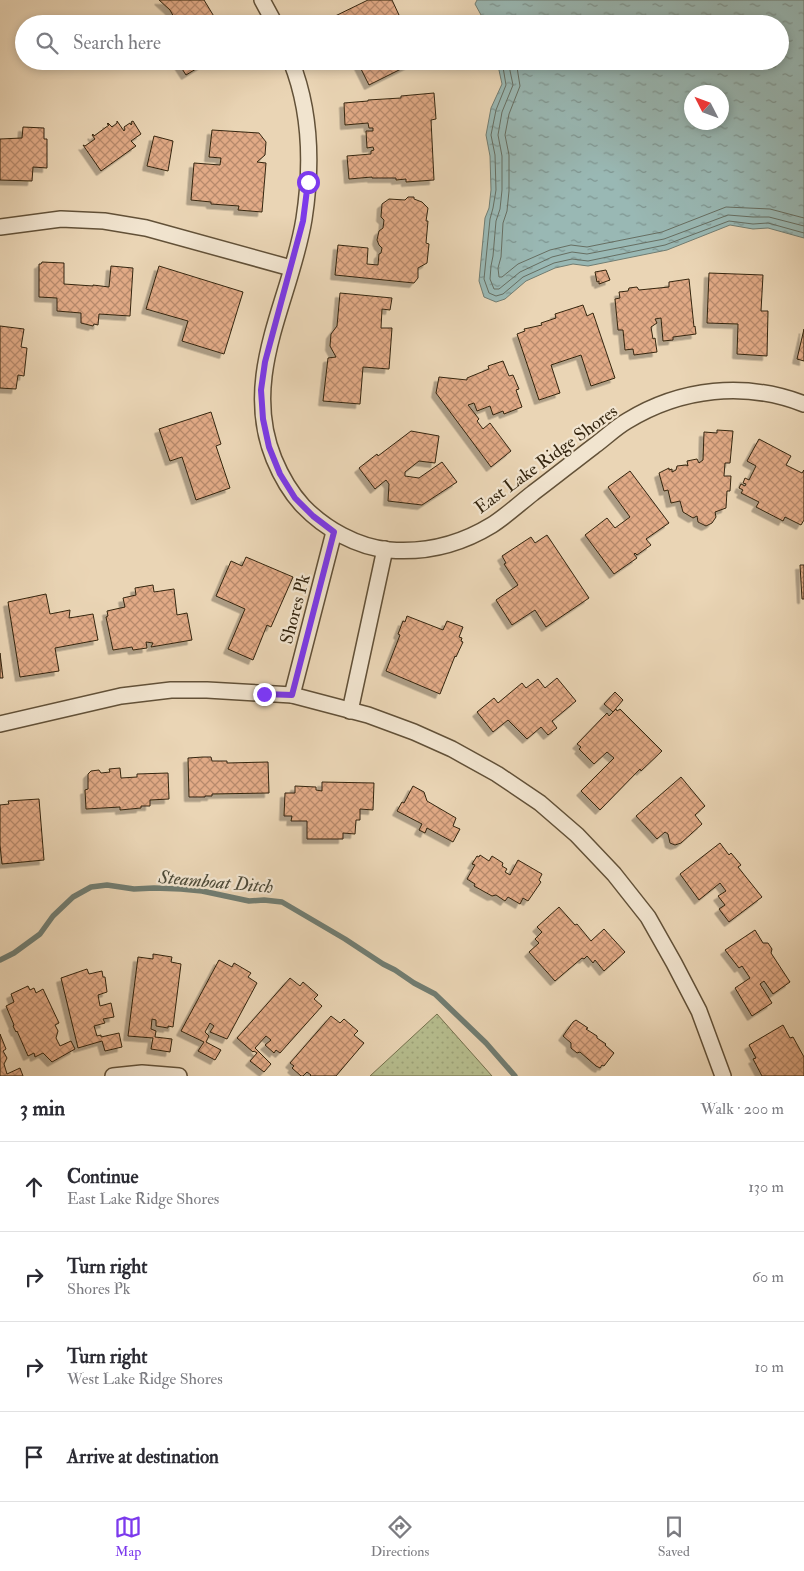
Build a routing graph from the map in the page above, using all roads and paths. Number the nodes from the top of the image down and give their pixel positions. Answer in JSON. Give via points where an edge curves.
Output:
{"nodes":[{"id":1,"x":262,"y":0,"type":"edge"},
{"id":2,"x":270,"y":15,"type":"edge"},
{"id":3,"x":294,"y":70,"type":"edge"},
{"id":4,"x":0,"y":227,"type":"edge"},
{"id":5,"x":291,"y":268,"type":"junction"},
{"id":6,"x":804,"y":404,"type":"edge"},
{"id":7,"x":334,"y":532,"type":"junction"},
{"id":8,"x":385,"y":549,"type":"junction"},
{"id":9,"x":292,"y":695,"type":"junction"},
{"id":10,"x":350,"y":710,"type":"junction"},
{"id":11,"x":0,"y":724,"type":"edge"},
{"id":12,"x":113,"y":1076,"type":"edge"},
{"id":13,"x":179,"y":1076,"type":"edge"},
{"id":14,"x":723,"y":1076,"type":"edge"}],
"edges":[{"from":1,"to":2,"type":"street"},
{"from":3,"to":5,"type":"street","name":"East Lake Ridge Shores","via":[[304,108],[308,182],[303,221]]},
{"from":4,"to":5,"type":"street","via":[[61,219],[104,221],[146,228]]},
{"from":5,"to":7,"type":"street","name":"East Lake Ridge Shores","via":[[265,362],[261,390],[263,419],[269,447],[295,498]]},
{"from":6,"to":8,"type":"street","name":"East Lake Ridge Shores","via":[[760,392],[733,390],[678,398],[650,408],[624,423],[492,524],[467,538],[437,548]]},
{"from":7,"to":8,"type":"street","name":"East Lake Ridge Shores"},
{"from":7,"to":9,"type":"street","name":"Shores Pk"},
{"from":8,"to":10,"type":"street"},
{"from":9,"to":10,"type":"street"},
{"from":9,"to":11,"type":"street","via":[[171,690],[121,696]]},
{"from":10,"to":14,"type":"street","via":[[452,749],[540,803],[577,835],[648,917],[699,1011]]},
{"from":12,"to":13,"type":"street","via":[[142,1073]]}]}
